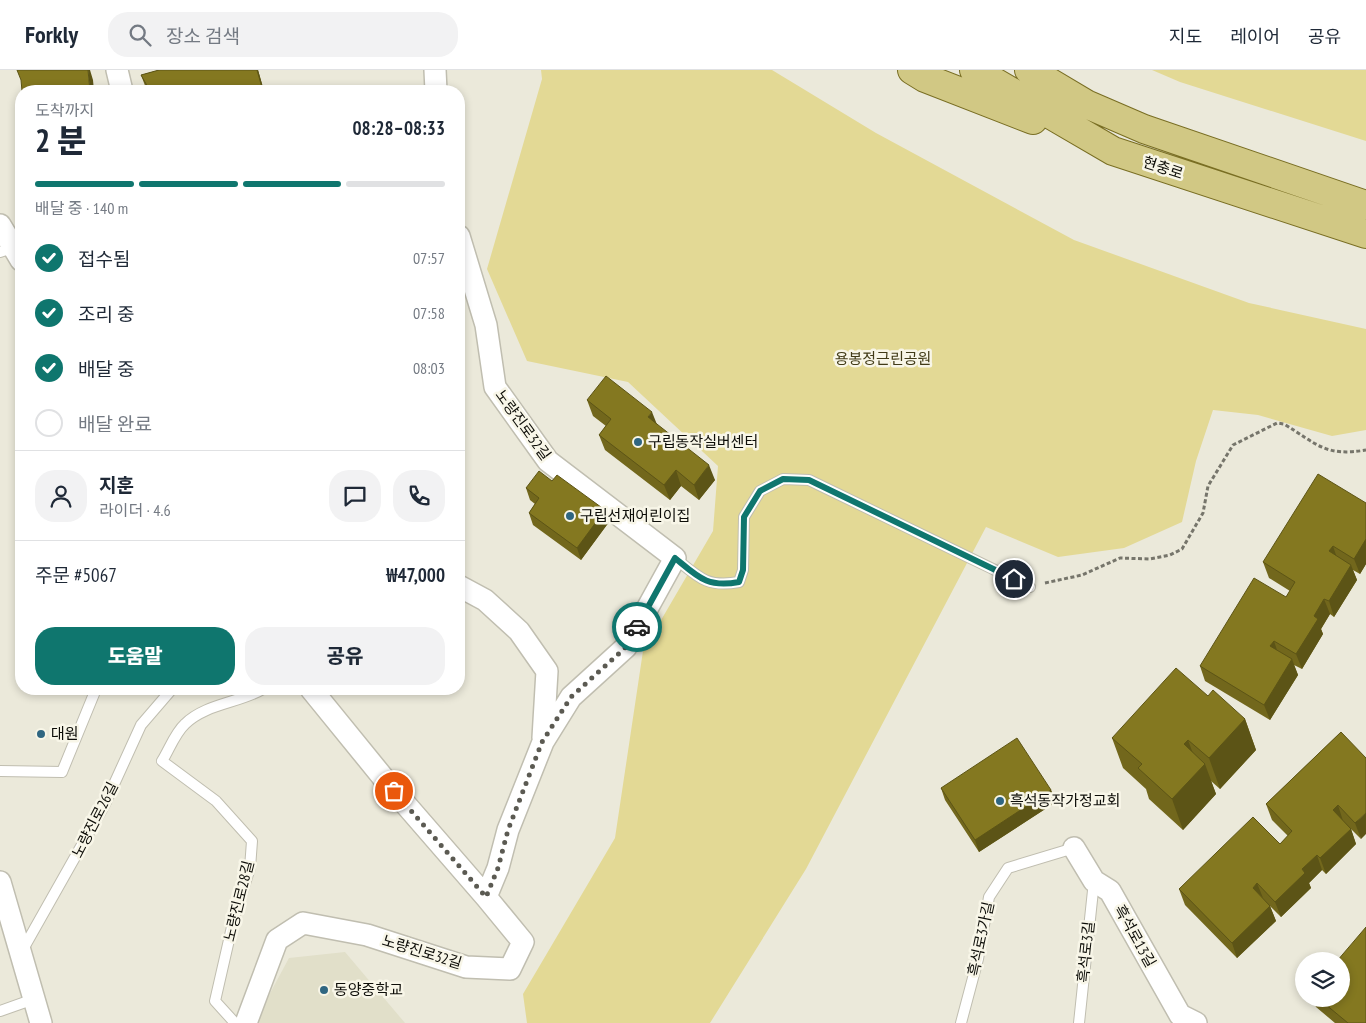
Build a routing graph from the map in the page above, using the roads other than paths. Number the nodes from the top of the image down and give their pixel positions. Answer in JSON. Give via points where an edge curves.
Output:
{"nodes":[{"id":1,"x":118,"y":70,"type":"edge"},
{"id":2,"x":435,"y":70,"type":"edge"},
{"id":3,"x":912,"y":70,"type":"edge"},
{"id":4,"x":974,"y":70,"type":"edge"},
{"id":5,"x":1030,"y":70,"type":"edge"},
{"id":6,"x":1062,"y":70,"type":"edge"},
{"id":7,"x":121,"y":85,"type":"edge"},
{"id":8,"x":436,"y":85,"type":"edge"},
{"id":9,"x":1144,"y":129,"type":"junction"},
{"id":10,"x":1113,"y":151,"type":"junction"},
{"id":11,"x":1366,"y":205,"type":"edge"},
{"id":12,"x":0,"y":225,"type":"edge"},
{"id":13,"x":1366,"y":234,"type":"edge"},
{"id":14,"x":11,"y":253,"type":"edge"},
{"id":15,"x":465,"y":256,"type":"edge"},
{"id":16,"x":675,"y":558,"type":"junction"},
{"id":17,"x":1030,"y":586,"type":"road end"},
{"id":18,"x":465,"y":589,"type":"edge"},
{"id":19,"x":94,"y":695,"type":"edge"},
{"id":20,"x":167,"y":695,"type":"edge"},
{"id":21,"x":254,"y":695,"type":"edge"},
{"id":22,"x":316,"y":695,"type":"edge"},
{"id":23,"x":542,"y":742,"type":"junction"},
{"id":24,"x":0,"y":771,"type":"edge"},
{"id":25,"x":1074,"y":848,"type":"joint"},
{"id":26,"x":1094,"y":880,"type":"junction"},
{"id":27,"x":0,"y":882,"type":"edge"},
{"id":28,"x":486,"y":897,"type":"junction"},
{"id":29,"x":20,"y":953,"type":"junction"},
{"id":30,"x":34,"y":999,"type":"junction"},
{"id":31,"x":0,"y":1011,"type":"edge"},
{"id":32,"x":41,"y":1023,"type":"edge"},
{"id":33,"x":235,"y":1023,"type":"edge"},
{"id":34,"x":246,"y":1023,"type":"edge"},
{"id":35,"x":961,"y":1023,"type":"edge"},
{"id":36,"x":1079,"y":1023,"type":"edge"},
{"id":37,"x":1196,"y":1023,"type":"edge"}],
"edges":[{"from":1,"to":7,"type":"street"},
{"from":2,"to":8,"type":"street"},
{"from":3,"to":10,"type":"main road","via":[[925,78]]},
{"from":4,"to":10,"type":"main road","name":"현충로"},
{"from":5,"to":9,"type":"main road","name":"현충로","via":[[1086,104]]},
{"from":6,"to":9,"type":"main road"},
{"from":9,"to":11,"type":"main road","name":"현충로"},
{"from":10,"to":13,"type":"main road","name":"현충로"},
{"from":12,"to":14,"type":"street"},
{"from":15,"to":16,"type":"street","name":"노량진로32길","via":[[486,326],[495,387],[548,461]]},
{"from":16,"to":17,"type":"lane","name":"노량진로32길","via":[[702,581],[723,585],[739,582],[743,570],[744,517],[760,491],[783,479],[809,480]]},
{"from":16,"to":23,"type":"street","via":[[626,647],[571,697]]},
{"from":18,"to":23,"type":"street","via":[[485,600],[519,631],[547,671]]},
{"from":19,"to":24,"type":"lane","via":[[62,772]]},
{"from":20,"to":29,"type":"lane","name":"노량진로26길","via":[[141,725],[105,804]]},
{"from":21,"to":33,"type":"lane","name":"노량진로28길","via":[[217,706],[184,724],[162,762],[216,801],[252,841],[250,868],[234,918],[215,1001]]},
{"from":22,"to":28,"type":"street"},
{"from":23,"to":28,"type":"street"},
{"from":25,"to":26,"type":"street","name":"흑석로13길"},
{"from":25,"to":35,"type":"lane","name":"흑석로3가길","via":[[1008,868],[988,897],[978,959]]},
{"from":26,"to":36,"type":"lane","name":"흑석로3길"},
{"from":26,"to":37,"type":"street","name":"흑석로13길","via":[[1110,891],[1180,1015]]},
{"from":27,"to":29,"type":"street"},
{"from":28,"to":34,"type":"street","name":"노량진로32길","via":[[523,942],[510,970],[466,967],[367,935],[303,922],[277,940]]},
{"from":29,"to":30,"type":"street"},
{"from":30,"to":31,"type":"lane"},
{"from":30,"to":32,"type":"street"}]}
